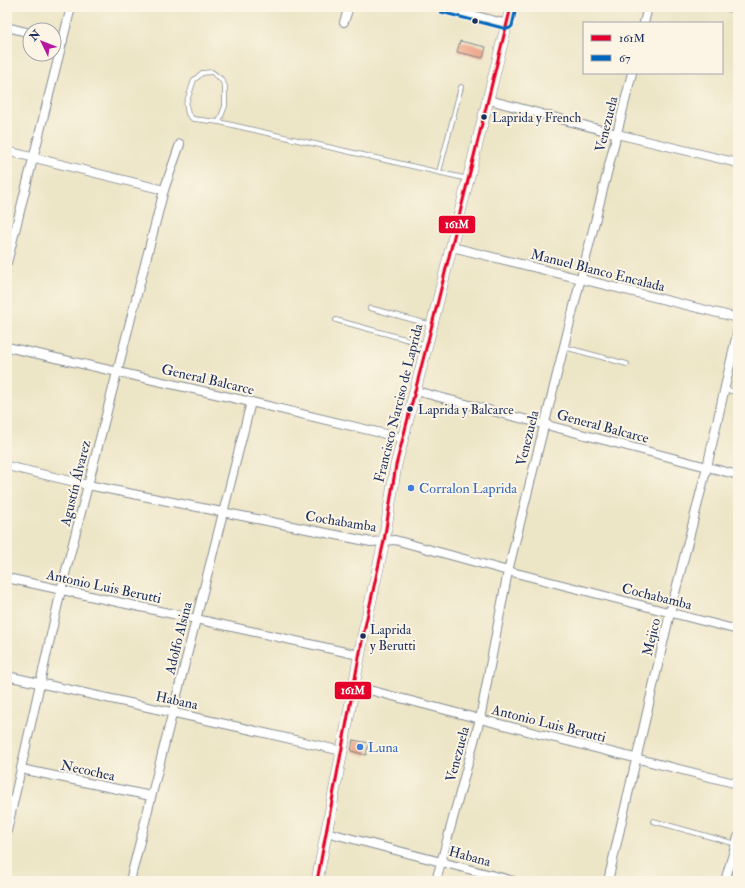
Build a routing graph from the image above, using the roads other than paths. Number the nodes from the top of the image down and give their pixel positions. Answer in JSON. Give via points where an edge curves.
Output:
{"nodes":[{"id":1,"x":71,"y":7,"type":"edge"},
{"id":2,"x":349,"y":7,"type":"edge"},
{"id":3,"x":442,"y":7,"type":"edge"},
{"id":4,"x":511,"y":7,"type":"edge"},
{"id":5,"x":648,"y":7,"type":"edge"},
{"id":6,"x":729,"y":7,"type":"edge"},
{"id":7,"x":738,"y":9,"type":"edge"},
{"id":8,"x":344,"y":22,"type":"dead end"},
{"id":9,"x":644,"y":22,"type":"edge"},
{"id":10,"x":507,"y":24,"type":"junction"},
{"id":11,"x":7,"y":27,"type":"edge"},
{"id":12,"x":22,"y":31,"type":"edge"},
{"id":13,"x":63,"y":41,"type":"joint"},
{"id":14,"x":632,"y":74,"type":"edge"},
{"id":15,"x":461,"y":87,"type":"dead end"},
{"id":16,"x":489,"y":100,"type":"junction"},
{"id":17,"x":219,"y":122,"type":"junction"},
{"id":18,"x":617,"y":134,"type":"junction"},
{"id":19,"x":180,"y":144,"type":"dead end"},
{"id":20,"x":7,"y":152,"type":"edge"},
{"id":21,"x":33,"y":158,"type":"junction"},
{"id":22,"x":738,"y":163,"type":"edge"},
{"id":23,"x":439,"y":172,"type":"junction"},
{"id":24,"x":469,"y":179,"type":"junction"},
{"id":25,"x":164,"y":190,"type":"junction"},
{"id":26,"x":452,"y":247,"type":"junction"},
{"id":27,"x":7,"y":263,"type":"edge"},
{"id":28,"x":580,"y":279,"type":"junction"},
{"id":29,"x":370,"y":308,"type":"dead end"},
{"id":30,"x":738,"y":318,"type":"edge"},
{"id":31,"x":336,"y":320,"type":"dead end"},
{"id":32,"x":432,"y":325,"type":"junction"},
{"id":33,"x":738,"y":329,"type":"edge"},
{"id":34,"x":427,"y":345,"type":"junction"},
{"id":35,"x":7,"y":347,"type":"edge"},
{"id":36,"x":563,"y":347,"type":"junction"},
{"id":37,"x":627,"y":364,"type":"dead end"},
{"id":38,"x":117,"y":372,"type":"junction"},
{"id":39,"x":724,"y":389,"type":"junction"},
{"id":40,"x":416,"y":391,"type":"junction"},
{"id":41,"x":738,"y":392,"type":"edge"},
{"id":42,"x":251,"y":402,"type":"junction"},
{"id":43,"x":544,"y":424,"type":"junction"},
{"id":44,"x":402,"y":438,"type":"junction"},
{"id":45,"x":7,"y":466,"type":"edge"},
{"id":46,"x":707,"y":467,"type":"junction"},
{"id":47,"x":738,"y":475,"type":"edge"},
{"id":48,"x":88,"y":485,"type":"junction"},
{"id":49,"x":223,"y":512,"type":"junction"},
{"id":50,"x":384,"y":541,"type":"junction"},
{"id":51,"x":508,"y":572,"type":"junction"},
{"id":52,"x":7,"y":578,"type":"edge"},
{"id":53,"x":61,"y":590,"type":"junction"},
{"id":54,"x":670,"y":613,"type":"junction"},
{"id":55,"x":196,"y":619,"type":"junction"},
{"id":56,"x":738,"y":630,"type":"edge"},
{"id":57,"x":359,"y":655,"type":"junction"},
{"id":58,"x":7,"y":676,"type":"edge"},
{"id":59,"x":40,"y":684,"type":"junction"},
{"id":60,"x":354,"y":686,"type":"junction"},
{"id":61,"x":172,"y":713,"type":"junction"},
{"id":62,"x":480,"y":719,"type":"junction"},
{"id":63,"x":342,"y":751,"type":"junction"},
{"id":64,"x":636,"y":759,"type":"junction"},
{"id":65,"x":21,"y":769,"type":"junction"},
{"id":66,"x":738,"y":784,"type":"edge"},
{"id":67,"x":151,"y":796,"type":"junction"},
{"id":68,"x":653,"y":821,"type":"dead end"},
{"id":69,"x":7,"y":831,"type":"edge"},
{"id":70,"x":326,"y":832,"type":"junction"},
{"id":71,"x":737,"y":841,"type":"edge"},
{"id":72,"x":441,"y":862,"type":"junction"},
{"id":73,"x":130,"y":881,"type":"edge"},
{"id":74,"x":317,"y":881,"type":"edge"},
{"id":75,"x":436,"y":881,"type":"edge"},
{"id":76,"x":514,"y":881,"type":"edge"},
{"id":77,"x":608,"y":881,"type":"edge"},
{"id":78,"x":725,"y":881,"type":"edge"}],
"edges":[{"from":1,"to":13,"type":"street"},
{"from":2,"to":8,"type":"street"},
{"from":3,"to":10,"type":"street"},
{"from":4,"to":10,"type":"main road","name":"Francisco Narciso de Laprida"},
{"from":5,"to":9,"type":"street"},
{"from":6,"to":7,"type":"street"},
{"from":10,"to":16,"type":"main road","name":"Francisco Narciso de Laprida"},
{"from":11,"to":12,"type":"street"},
{"from":13,"to":21,"type":"street"},
{"from":14,"to":18,"type":"street","name":"Venezuela"},
{"from":15,"to":23,"type":"lane"},
{"from":16,"to":18,"type":"street"},
{"from":16,"to":24,"type":"main road","name":"Francisco Narciso de Laprida"},
{"from":17,"to":17,"type":"lane","via":[[194,119],[188,114],[186,104],[194,80],[202,73],[212,72],[225,86],[225,106]]},
{"from":17,"to":23,"type":"lane"},
{"from":18,"to":22,"type":"street"},
{"from":18,"to":28,"type":"street","name":"Venezuela"},
{"from":19,"to":25,"type":"street","name":"Agustín Álvarez"},
{"from":20,"to":21,"type":"street"},
{"from":21,"to":25,"type":"street"},
{"from":21,"to":27,"type":"street"},
{"from":23,"to":24,"type":"lane"},
{"from":24,"to":26,"type":"main road","name":"Francisco Narciso de Laprida"},
{"from":25,"to":38,"type":"street","name":"Agustín Álvarez"},
{"from":26,"to":28,"type":"street","name":"Manuel Blanco Encalada"},
{"from":26,"to":32,"type":"main road","name":"Francisco Narciso de Laprida"},
{"from":28,"to":30,"type":"street","name":"Manuel Blanco Encalada"},
{"from":28,"to":36,"type":"street","name":"Venezuela"},
{"from":29,"to":32,"type":"lane"},
{"from":31,"to":34,"type":"lane"},
{"from":32,"to":34,"type":"main road","name":"Francisco Narciso de Laprida"},
{"from":33,"to":39,"type":"street","name":"Mejico"},
{"from":34,"to":40,"type":"main road","name":"Francisco Narciso de Laprida"},
{"from":35,"to":38,"type":"street","name":"General Balcarce"},
{"from":36,"to":37,"type":"lane"},
{"from":36,"to":43,"type":"street","name":"Venezuela"},
{"from":38,"to":42,"type":"street","name":"General Balcarce"},
{"from":38,"to":48,"type":"street","name":"Agustín Álvarez"},
{"from":39,"to":41,"type":"lane"},
{"from":39,"to":46,"type":"street","name":"Mejico"},
{"from":40,"to":43,"type":"street","name":"General Balcarce"},
{"from":40,"to":44,"type":"main road","name":"Francisco Narciso de Laprida"},
{"from":42,"to":44,"type":"street","name":"General Balcarce"},
{"from":42,"to":49,"type":"street","name":"Adolfo Alsina"},
{"from":43,"to":46,"type":"street","name":"General Balcarce"},
{"from":43,"to":51,"type":"street","name":"Venezuela"},
{"from":44,"to":50,"type":"main road","name":"Francisco Narciso de Laprida"},
{"from":45,"to":48,"type":"street","name":"Cochabamba"},
{"from":46,"to":47,"type":"street","name":"General Balcarce"},
{"from":46,"to":54,"type":"street","name":"Mejico"},
{"from":48,"to":49,"type":"street","name":"Cochabamba"},
{"from":48,"to":53,"type":"street","name":"Agustín Álvarez"},
{"from":49,"to":50,"type":"street","name":"Cochabamba","via":[[371,542]]},
{"from":49,"to":55,"type":"street","name":"Adolfo Alsina"},
{"from":50,"to":51,"type":"street","name":"Cochabamba","via":[[395,540]]},
{"from":50,"to":57,"type":"main road","name":"Francisco Narciso de Laprida"},
{"from":51,"to":54,"type":"street","name":"Cochabamba"},
{"from":51,"to":62,"type":"street","name":"Venezuela"},
{"from":52,"to":53,"type":"street","name":"Antonio Luis Berutti"},
{"from":53,"to":55,"type":"street","name":"Antonio Luis Berutti"},
{"from":53,"to":59,"type":"street","name":"Agustín Álvarez"},
{"from":54,"to":56,"type":"street","name":"Cochabamba"},
{"from":54,"to":64,"type":"street","name":"Mejico"},
{"from":55,"to":57,"type":"street","name":"Antonio Luis Berutti"},
{"from":55,"to":61,"type":"street","name":"Adolfo Alsina"},
{"from":57,"to":60,"type":"main road","name":"Francisco Narciso de Laprida"},
{"from":58,"to":59,"type":"street","name":"Habana"},
{"from":59,"to":61,"type":"street","name":"Habana"},
{"from":59,"to":65,"type":"street","name":"Agustín Álvarez"},
{"from":60,"to":62,"type":"street","name":"Antonio Luis Berutti"},
{"from":60,"to":63,"type":"main road","name":"Francisco Narciso de Laprida"},
{"from":61,"to":63,"type":"street","name":"Habana"},
{"from":61,"to":67,"type":"street","name":"Adolfo Alsina"},
{"from":62,"to":64,"type":"street","name":"Antonio Luis Berutti"},
{"from":62,"to":72,"type":"street","name":"Venezuela"},
{"from":63,"to":70,"type":"main road","name":"Francisco Narciso de Laprida"},
{"from":64,"to":66,"type":"street","name":"Antonio Luis Berutti"},
{"from":64,"to":77,"type":"street","name":"Mejico"},
{"from":65,"to":67,"type":"street","name":"Necochea"},
{"from":65,"to":69,"type":"street","name":"Agustín Álvarez"},
{"from":67,"to":73,"type":"street","name":"Adolfo Alsina"},
{"from":68,"to":71,"type":"lane"},
{"from":70,"to":72,"type":"street","name":"Habana"},
{"from":70,"to":74,"type":"main road","name":"Francisco Narciso de Laprida"},
{"from":71,"to":78,"type":"street"},
{"from":72,"to":75,"type":"street","name":"Venezuela"},
{"from":72,"to":76,"type":"street","name":"Habana"}]}
